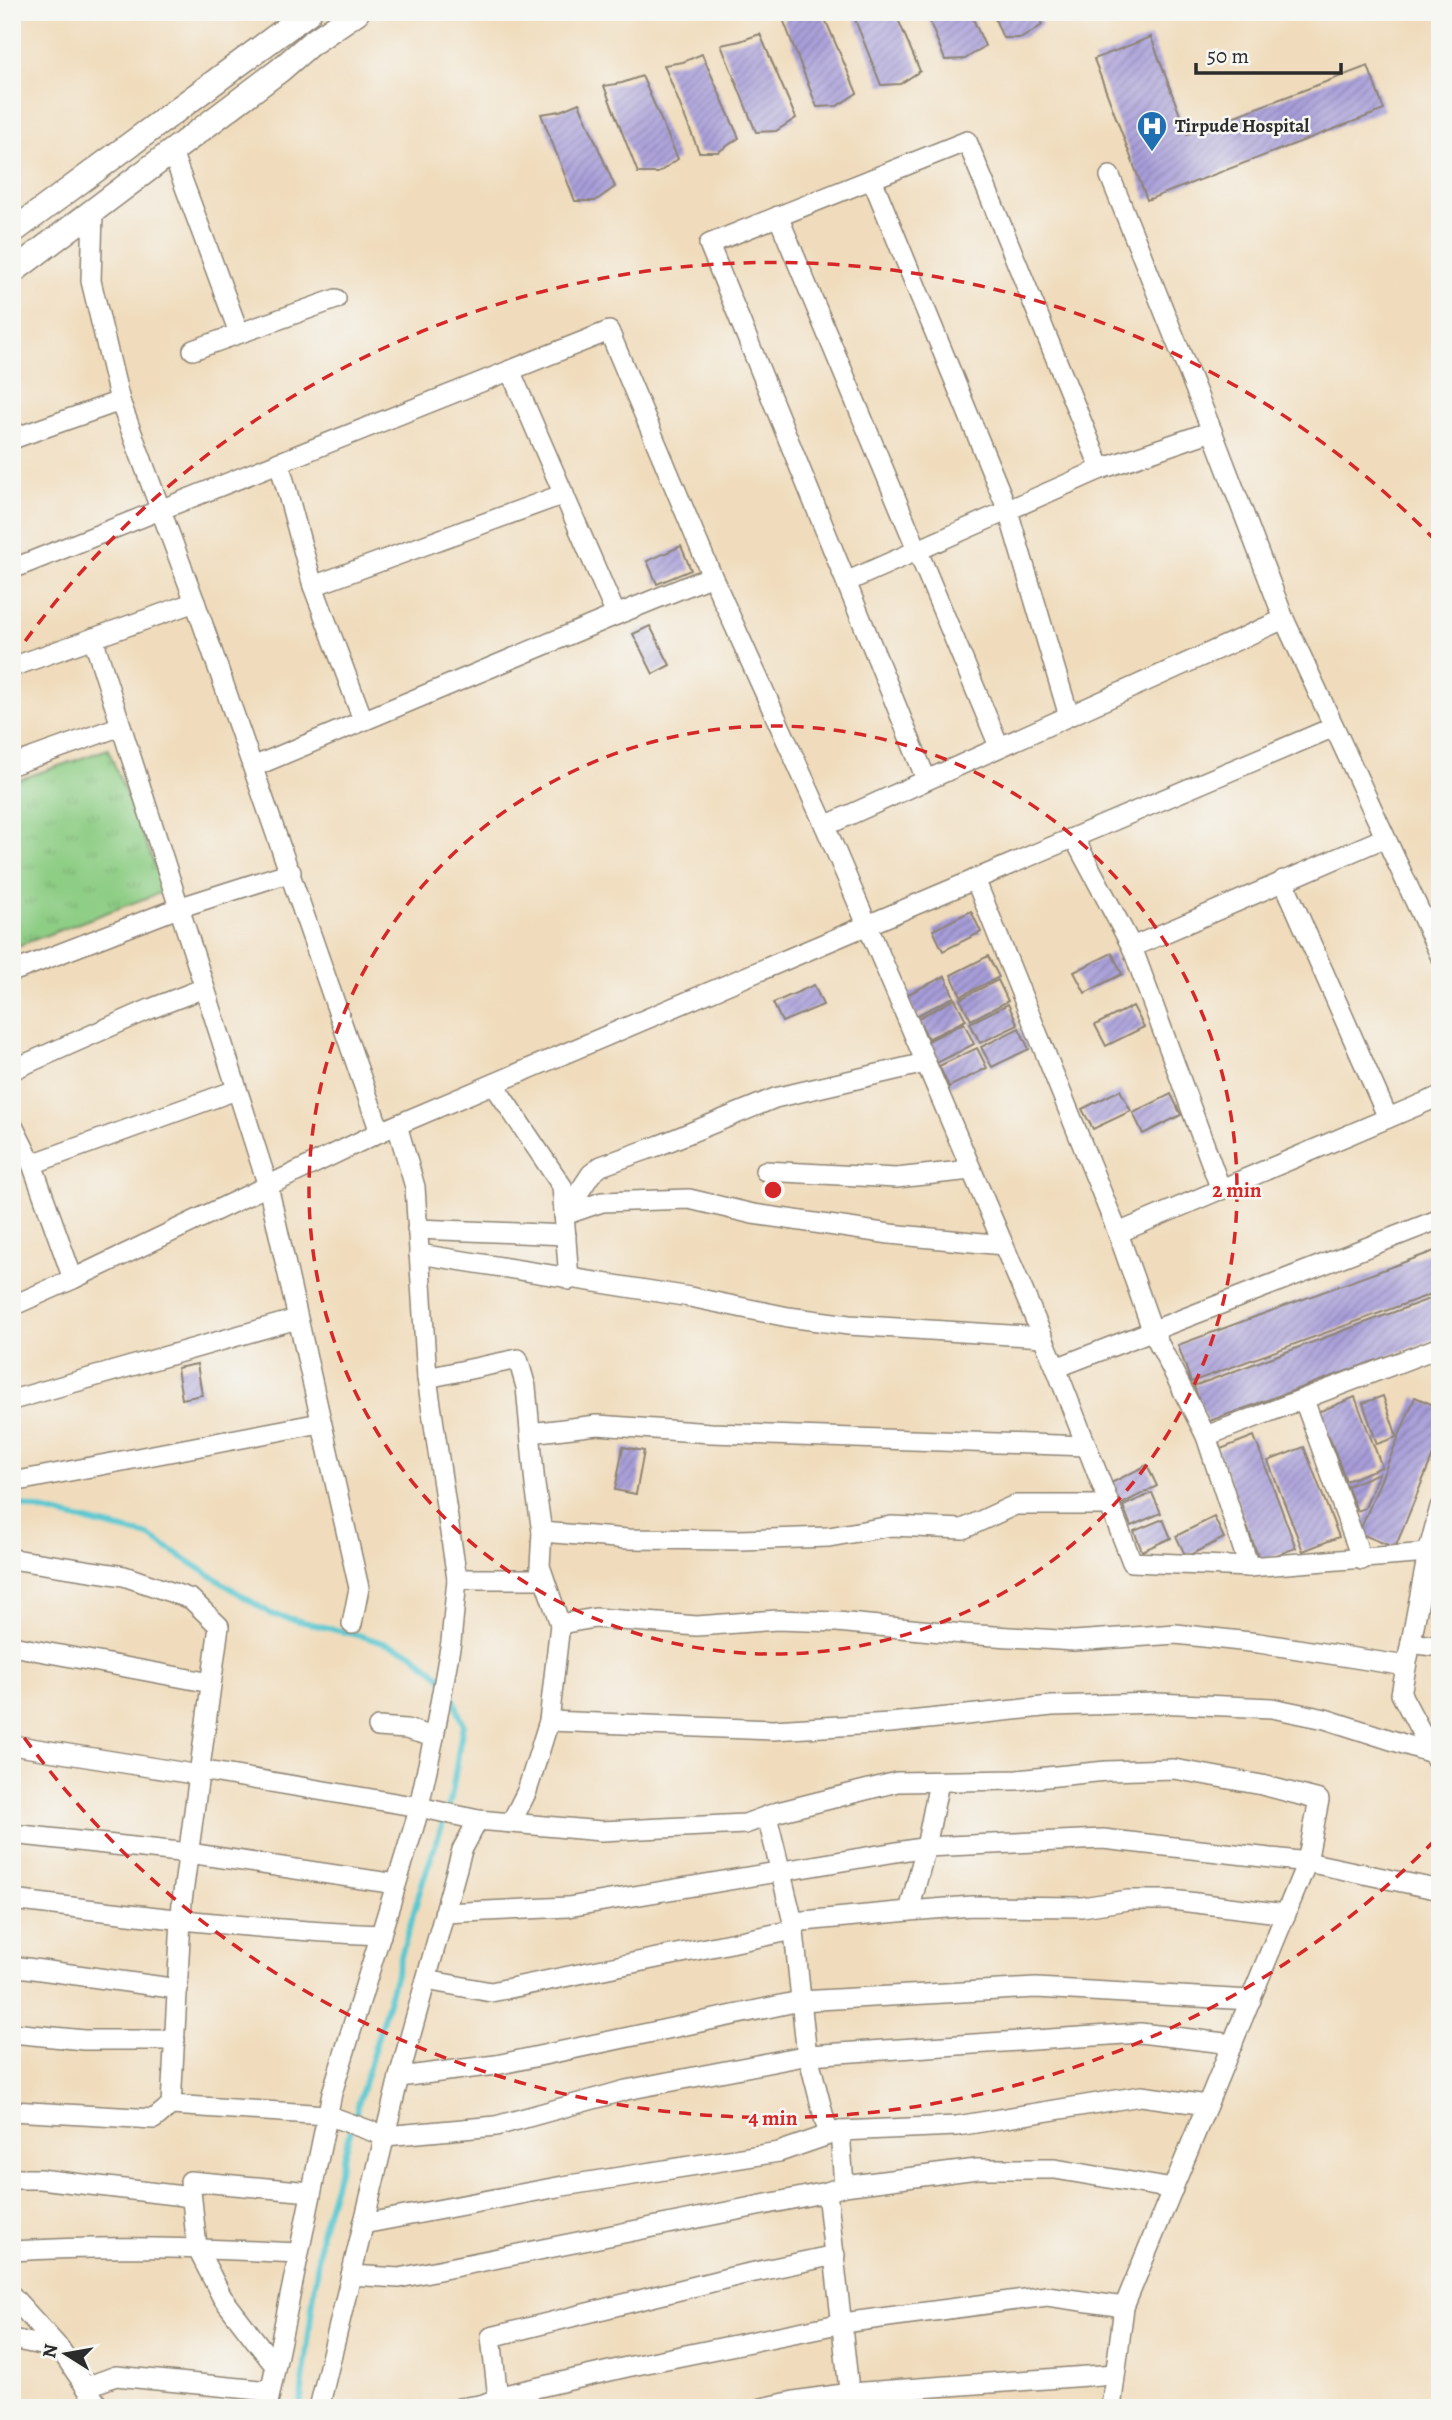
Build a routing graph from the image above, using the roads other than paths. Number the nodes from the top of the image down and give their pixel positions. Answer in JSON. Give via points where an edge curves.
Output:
{"nodes":[{"id":1,"x":309,"y":12,"type":"edge"},
{"id":2,"x":357,"y":12,"type":"edge"},
{"id":3,"x":172,"y":152,"type":"junction"},
{"id":4,"x":1110,"y":176,"type":"dead end"},
{"id":5,"x":872,"y":179,"type":"junction"},
{"id":6,"x":93,"y":212,"type":"junction"},
{"id":7,"x":778,"y":216,"type":"junction"},
{"id":8,"x":12,"y":232,"type":"edge"},
{"id":9,"x":12,"y":272,"type":"edge"},
{"id":10,"x":336,"y":299,"type":"dead end"},
{"id":11,"x":239,"y":332,"type":"junction"},
{"id":12,"x":193,"y":350,"type":"dead end"},
{"id":13,"x":510,"y":370,"type":"junction"},
{"id":14,"x":120,"y":401,"type":"junction"},
{"id":15,"x":1212,"y":431,"type":"junction"},
{"id":16,"x":12,"y":439,"type":"edge"},
{"id":17,"x":279,"y":463,"type":"junction"},
{"id":18,"x":1101,"y":469,"type":"junction"},
{"id":19,"x":564,"y":494,"type":"junction"},
{"id":20,"x":160,"y":510,"type":"junction"},
{"id":21,"x":1008,"y":511,"type":"junction"},
{"id":22,"x":918,"y":550,"type":"junction"},
{"id":23,"x":12,"y":569,"type":"edge"},
{"id":24,"x":712,"y":576,"type":"junction"},
{"id":25,"x":846,"y":582,"type":"junction"},
{"id":26,"x":313,"y":586,"type":"junction"},
{"id":27,"x":195,"y":602,"type":"junction"},
{"id":28,"x":616,"y":615,"type":"junction"},
{"id":29,"x":1284,"y":619,"type":"junction"},
{"id":30,"x":93,"y":638,"type":"junction"},
{"id":31,"x":12,"y":667,"type":"edge"},
{"id":32,"x":1069,"y":716,"type":"junction"},
{"id":33,"x":363,"y":720,"type":"junction"},
{"id":34,"x":121,"y":726,"type":"junction"},
{"id":35,"x":1334,"y":727,"type":"junction"},
{"id":36,"x":999,"y":746,"type":"junction"},
{"id":37,"x":12,"y":765,"type":"edge"},
{"id":38,"x":253,"y":767,"type":"junction"},
{"id":39,"x":926,"y":779,"type":"junction"},
{"id":40,"x":825,"y":826,"type":"junction"},
{"id":41,"x":1074,"y":838,"type":"junction"},
{"id":42,"x":1384,"y":838,"type":"junction"},
{"id":43,"x":291,"y":872,"type":"junction"},
{"id":44,"x":975,"y":880,"type":"junction"},
{"id":45,"x":1283,"y":880,"type":"junction"},
{"id":46,"x":178,"y":908,"type":"junction"},
{"id":47,"x":867,"y":926,"type":"junction"},
{"id":48,"x":1132,"y":947,"type":"junction"},
{"id":49,"x":1440,"y":955,"type":"edge"},
{"id":50,"x":12,"y":972,"type":"edge"},
{"id":51,"x":204,"y":988,"type":"junction"},
{"id":52,"x":925,"y":1063,"type":"junction"},
{"id":53,"x":12,"y":1070,"type":"edge"},
{"id":54,"x":494,"y":1085,"type":"junction"},
{"id":55,"x":236,"y":1090,"type":"junction"},
{"id":56,"x":1440,"y":1096,"type":"edge"},
{"id":57,"x":1388,"y":1118,"type":"junction"},
{"id":58,"x":12,"y":1124,"type":"edge"},
{"id":59,"x":389,"y":1129,"type":"junction"},
{"id":60,"x":32,"y":1164,"type":"junction"},
{"id":61,"x":971,"y":1170,"type":"junction"},
{"id":62,"x":765,"y":1171,"type":"dead end"},
{"id":63,"x":268,"y":1186,"type":"junction"},
{"id":64,"x":1221,"y":1189,"type":"junction"},
{"id":65,"x":564,"y":1214,"type":"junction"},
{"id":66,"x":1440,"y":1219,"type":"edge"},
{"id":67,"x":417,"y":1229,"type":"junction"},
{"id":68,"x":1118,"y":1233,"type":"junction"},
{"id":69,"x":566,"y":1235,"type":"junction"},
{"id":70,"x":1003,"y":1245,"type":"junction"},
{"id":71,"x":419,"y":1254,"type":"junction"},
{"id":72,"x":73,"y":1279,"type":"junction"},
{"id":73,"x":569,"y":1280,"type":"junction"},
{"id":74,"x":12,"y":1306,"type":"edge"},
{"id":75,"x":297,"y":1319,"type":"junction"},
{"id":76,"x":1153,"y":1332,"type":"junction"},
{"id":77,"x":1043,"y":1337,"type":"junction"},
{"id":78,"x":1440,"y":1347,"type":"edge"},
{"id":79,"x":1056,"y":1368,"type":"junction"},
{"id":80,"x":427,"y":1378,"type":"junction"},
{"id":81,"x":1304,"y":1400,"type":"junction"},
{"id":82,"x":12,"y":1401,"type":"edge"},
{"id":83,"x":320,"y":1423,"type":"junction"},
{"id":84,"x":530,"y":1433,"type":"junction"},
{"id":85,"x":1206,"y":1436,"type":"junction"},
{"id":86,"x":1087,"y":1446,"type":"junction"},
{"id":87,"x":18,"y":1481,"type":"dead end"},
{"id":88,"x":1110,"y":1505,"type":"junction"},
{"id":89,"x":1438,"y":1514,"type":"edge"},
{"id":90,"x":542,"y":1532,"type":"junction"},
{"id":91,"x":1428,"y":1553,"type":"junction"},
{"id":92,"x":12,"y":1559,"type":"edge"},
{"id":93,"x":1362,"y":1560,"type":"junction"},
{"id":94,"x":1249,"y":1567,"type":"junction"},
{"id":95,"x":457,"y":1579,"type":"junction"},
{"id":96,"x":544,"y":1579,"type":"junction"},
{"id":97,"x":352,"y":1624,"type":"dead end"},
{"id":98,"x":560,"y":1624,"type":"junction"},
{"id":99,"x":1411,"y":1643,"type":"junction"},
{"id":100,"x":12,"y":1646,"type":"edge"},
{"id":101,"x":1440,"y":1647,"type":"edge"},
{"id":102,"x":1406,"y":1667,"type":"junction"},
{"id":103,"x":211,"y":1684,"type":"junction"},
{"id":104,"x":549,"y":1721,"type":"junction"},
{"id":105,"x":377,"y":1727,"type":"dead end"},
{"id":106,"x":434,"y":1737,"type":"junction"},
{"id":107,"x":12,"y":1745,"type":"edge"},
{"id":108,"x":1436,"y":1760,"type":"edge"},
{"id":109,"x":200,"y":1773,"type":"junction"},
{"id":110,"x":939,"y":1782,"type":"junction"},
{"id":111,"x":418,"y":1807,"type":"junction"},
{"id":112,"x":767,"y":1816,"type":"junction"},
{"id":113,"x":478,"y":1820,"type":"junction"},
{"id":114,"x":511,"y":1823,"type":"junction"},
{"id":115,"x":12,"y":1834,"type":"edge"},
{"id":116,"x":926,"y":1847,"type":"junction"},
{"id":117,"x":189,"y":1853,"type":"junction"},
{"id":118,"x":1307,"y":1862,"type":"junction"},
{"id":119,"x":780,"y":1871,"type":"junction"},
{"id":120,"x":396,"y":1884,"type":"junction"},
{"id":121,"x":1440,"y":1890,"type":"edge"},
{"id":122,"x":12,"y":1900,"type":"edge"},
{"id":123,"x":909,"y":1911,"type":"junction"},
{"id":124,"x":444,"y":1913,"type":"junction"},
{"id":125,"x":1286,"y":1914,"type":"junction"},
{"id":126,"x":181,"y":1920,"type":"junction"},
{"id":127,"x":793,"y":1926,"type":"junction"},
{"id":128,"x":381,"y":1934,"type":"junction"},
{"id":129,"x":12,"y":1966,"type":"edge"},
{"id":130,"x":426,"y":1980,"type":"junction"},
{"id":131,"x":178,"y":1989,"type":"junction"},
{"id":132,"x":1251,"y":2000,"type":"junction"},
{"id":133,"x":800,"y":2001,"type":"junction"},
{"id":134,"x":12,"y":2033,"type":"edge"},
{"id":135,"x":175,"y":2040,"type":"junction"},
{"id":136,"x":1233,"y":2044,"type":"junction"},
{"id":137,"x":809,"y":2055,"type":"junction"},
{"id":138,"x":399,"y":2077,"type":"junction"},
{"id":139,"x":172,"y":2105,"type":"junction"},
{"id":140,"x":1208,"y":2105,"type":"junction"},
{"id":141,"x":12,"y":2111,"type":"edge"},
{"id":142,"x":327,"y":2115,"type":"junction"},
{"id":143,"x":840,"y":2131,"type":"junction"},
{"id":144,"x":385,"y":2136,"type":"junction"},
{"id":145,"x":12,"y":2179,"type":"edge"},
{"id":146,"x":836,"y":2189,"type":"junction"},
{"id":147,"x":1173,"y":2189,"type":"junction"},
{"id":148,"x":311,"y":2192,"type":"junction"},
{"id":149,"x":191,"y":2197,"type":"junction"},
{"id":150,"x":363,"y":2224,"type":"junction"},
{"id":151,"x":197,"y":2248,"type":"junction"},
{"id":152,"x":12,"y":2251,"type":"edge"},
{"id":153,"x":299,"y":2253,"type":"junction"},
{"id":154,"x":835,"y":2255,"type":"junction"},
{"id":155,"x":351,"y":2275,"type":"junction"},
{"id":156,"x":12,"y":2295,"type":"edge"},
{"id":157,"x":1124,"y":2307,"type":"junction"},
{"id":158,"x":843,"y":2323,"type":"junction"},
{"id":159,"x":12,"y":2339,"type":"edge"},
{"id":160,"x":60,"y":2349,"type":"junction"},
{"id":161,"x":275,"y":2366,"type":"junction"},
{"id":162,"x":1115,"y":2374,"type":"junction"},
{"id":163,"x":86,"y":2387,"type":"junction"},
{"id":164,"x":269,"y":2400,"type":"edge"},
{"id":165,"x":851,"y":2400,"type":"edge"},
{"id":166,"x":487,"y":2404,"type":"edge"},
{"id":167,"x":100,"y":2408,"type":"edge"},
{"id":168,"x":319,"y":2408,"type":"edge"},
{"id":169,"x":460,"y":2408,"type":"edge"},
{"id":170,"x":762,"y":2408,"type":"edge"},
{"id":171,"x":1111,"y":2408,"type":"edge"}],
"edges":[{"from":1,"to":8,"type":"street"},
{"from":2,"to":3,"type":"street"},
{"from":3,"to":6,"type":"street"},
{"from":3,"to":11,"type":"street"},
{"from":4,"to":15,"type":"street"},
{"from":5,"to":7,"type":"street"},
{"from":5,"to":18,"type":"street","via":[[967,141]]},
{"from":5,"to":21,"type":"street"},
{"from":6,"to":9,"type":"street"},
{"from":6,"to":14,"type":"street","via":[[91,281]]},
{"from":7,"to":22,"type":"street"},
{"from":7,"to":25,"type":"street","via":[[709,244]]},
{"from":10,"to":11,"type":"street"},
{"from":11,"to":12,"type":"street"},
{"from":13,"to":17,"type":"street"},
{"from":13,"to":19,"type":"street"},
{"from":13,"to":24,"type":"street","via":[[609,331]]},
{"from":14,"to":16,"type":"street"},
{"from":14,"to":20,"type":"street"},
{"from":15,"to":18,"type":"street"},
{"from":15,"to":29,"type":"street"},
{"from":17,"to":20,"type":"street"},
{"from":17,"to":26,"type":"street"},
{"from":18,"to":21,"type":"street"},
{"from":19,"to":26,"type":"street"},
{"from":19,"to":28,"type":"street"},
{"from":20,"to":23,"type":"street"},
{"from":20,"to":27,"type":"street"},
{"from":21,"to":22,"type":"street"},
{"from":21,"to":32,"type":"street"},
{"from":22,"to":25,"type":"street"},
{"from":22,"to":36,"type":"street"},
{"from":24,"to":28,"type":"street"},
{"from":24,"to":40,"type":"street"},
{"from":25,"to":39,"type":"street"},
{"from":26,"to":33,"type":"street"},
{"from":27,"to":30,"type":"street"},
{"from":27,"to":38,"type":"street"},
{"from":28,"to":33,"type":"street"},
{"from":29,"to":32,"type":"street"},
{"from":29,"to":35,"type":"street"},
{"from":30,"to":31,"type":"street"},
{"from":30,"to":34,"type":"street"},
{"from":32,"to":36,"type":"street"},
{"from":33,"to":38,"type":"street"},
{"from":34,"to":37,"type":"street"},
{"from":34,"to":46,"type":"street"},
{"from":35,"to":41,"type":"street"},
{"from":35,"to":42,"type":"street"},
{"from":36,"to":39,"type":"street"},
{"from":38,"to":43,"type":"street"},
{"from":39,"to":40,"type":"street"},
{"from":40,"to":47,"type":"street"},
{"from":41,"to":44,"type":"street"},
{"from":41,"to":48,"type":"street"},
{"from":42,"to":45,"type":"street"},
{"from":42,"to":49,"type":"street"},
{"from":43,"to":46,"type":"street"},
{"from":43,"to":59,"type":"street"},
{"from":44,"to":47,"type":"street"},
{"from":44,"to":68,"type":"street"},
{"from":45,"to":48,"type":"street"},
{"from":45,"to":57,"type":"street"},
{"from":46,"to":50,"type":"street"},
{"from":46,"to":51,"type":"street"},
{"from":47,"to":52,"type":"street"},
{"from":47,"to":54,"type":"street"},
{"from":48,"to":64,"type":"street"},
{"from":51,"to":53,"type":"street"},
{"from":51,"to":55,"type":"street"},
{"from":52,"to":61,"type":"street"},
{"from":52,"to":65,"type":"street","via":[[775,1098],[601,1166]]},
{"from":54,"to":59,"type":"street"},
{"from":54,"to":65,"type":"street","via":[[562,1186]]},
{"from":55,"to":60,"type":"street"},
{"from":55,"to":63,"type":"street"},
{"from":56,"to":57,"type":"street"},
{"from":57,"to":64,"type":"street"},
{"from":58,"to":60,"type":"street"},
{"from":59,"to":63,"type":"street"},
{"from":59,"to":67,"type":"street","via":[[415,1187]]},
{"from":60,"to":72,"type":"street"},
{"from":61,"to":62,"type":"street","via":[[896,1178]]},
{"from":61,"to":70,"type":"street"},
{"from":63,"to":72,"type":"street"},
{"from":63,"to":75,"type":"street"},
{"from":64,"to":68,"type":"street"},
{"from":65,"to":69,"type":"street"},
{"from":65,"to":70,"type":"street","via":[[602,1202],[689,1199],[753,1214]]},
{"from":66,"to":76,"type":"street"},
{"from":67,"to":69,"type":"street"},
{"from":67,"to":71,"type":"street"},
{"from":68,"to":76,"type":"street"},
{"from":69,"to":73,"type":"street"},
{"from":70,"to":77,"type":"street"},
{"from":71,"to":73,"type":"street"},
{"from":71,"to":80,"type":"street"},
{"from":72,"to":74,"type":"street"},
{"from":73,"to":77,"type":"street","via":[[849,1325]]},
{"from":75,"to":82,"type":"street"},
{"from":75,"to":83,"type":"street"},
{"from":76,"to":79,"type":"street"},
{"from":76,"to":85,"type":"street"},
{"from":77,"to":79,"type":"street"},
{"from":78,"to":81,"type":"street"},
{"from":79,"to":86,"type":"street"},
{"from":80,"to":84,"type":"street","via":[[518,1359]]},
{"from":80,"to":95,"type":"street"},
{"from":81,"to":85,"type":"street"},
{"from":81,"to":93,"type":"street"},
{"from":83,"to":87,"type":"street"},
{"from":83,"to":97,"type":"street","via":[[359,1588]]},
{"from":84,"to":86,"type":"street","via":[[597,1425]]},
{"from":84,"to":90,"type":"street"},
{"from":85,"to":94,"type":"street"},
{"from":86,"to":88,"type":"street"},
{"from":88,"to":90,"type":"street","via":[[1015,1505],[963,1529],[891,1526],[829,1537],[739,1541]]},
{"from":88,"to":94,"type":"street","via":[[1132,1562]]},
{"from":89,"to":91,"type":"street"},
{"from":90,"to":96,"type":"street"},
{"from":91,"to":93,"type":"street"},
{"from":91,"to":99,"type":"street"},
{"from":92,"to":103,"type":"street","via":[[124,1576],[191,1599],[219,1626]]},
{"from":93,"to":94,"type":"street"},
{"from":95,"to":96,"type":"street"},
{"from":95,"to":106,"type":"street"},
{"from":96,"to":98,"type":"street"},
{"from":98,"to":102,"type":"street","via":[[595,1618],[697,1626],[777,1620],[1074,1641],[1176,1634]]},
{"from":98,"to":104,"type":"street"},
{"from":99,"to":101,"type":"street"},
{"from":99,"to":102,"type":"street"},
{"from":100,"to":103,"type":"street"},
{"from":102,"to":108,"type":"street","via":[[1401,1694]]},
{"from":103,"to":109,"type":"street"},
{"from":104,"to":108,"type":"street","via":[[773,1730],[1052,1706],[1272,1707],[1325,1719]]},
{"from":104,"to":114,"type":"street","via":[[527,1791]]},
{"from":105,"to":106,"type":"street"},
{"from":106,"to":111,"type":"street"},
{"from":107,"to":109,"type":"street"},
{"from":109,"to":111,"type":"street"},
{"from":109,"to":117,"type":"street"},
{"from":110,"to":112,"type":"street","via":[[897,1782]]},
{"from":110,"to":116,"type":"street"},
{"from":110,"to":118,"type":"street","via":[[1174,1769],[1262,1785],[1319,1800]]},
{"from":111,"to":113,"type":"street"},
{"from":111,"to":120,"type":"street"},
{"from":112,"to":114,"type":"street","via":[[745,1824],[601,1831]]},
{"from":112,"to":119,"type":"street"},
{"from":113,"to":114,"type":"street"},
{"from":113,"to":124,"type":"street","via":[[462,1850]]},
{"from":115,"to":117,"type":"street"},
{"from":116,"to":118,"type":"street","via":[[1103,1839]]},
{"from":116,"to":119,"type":"street"},
{"from":116,"to":123,"type":"street"},
{"from":117,"to":120,"type":"street"},
{"from":117,"to":126,"type":"street"},
{"from":118,"to":121,"type":"street"},
{"from":118,"to":125,"type":"street"},
{"from":119,"to":124,"type":"street","via":[[568,1907]]},
{"from":119,"to":127,"type":"street"},
{"from":120,"to":128,"type":"street"},
{"from":122,"to":126,"type":"street"},
{"from":123,"to":125,"type":"street","via":[[1172,1900]]},
{"from":123,"to":127,"type":"street"},
{"from":124,"to":130,"type":"street"},
{"from":125,"to":132,"type":"street"},
{"from":126,"to":128,"type":"street","via":[[316,1933]]},
{"from":126,"to":131,"type":"street"},
{"from":127,"to":130,"type":"street","via":[[491,1992]]},
{"from":127,"to":133,"type":"street"},
{"from":128,"to":142,"type":"street"},
{"from":129,"to":131,"type":"street"},
{"from":130,"to":138,"type":"street"},
{"from":131,"to":135,"type":"street"},
{"from":132,"to":133,"type":"street","via":[[1036,1988]]},
{"from":132,"to":136,"type":"street"},
{"from":133,"to":137,"type":"street"},
{"from":133,"to":138,"type":"street","via":[[495,2065]]},
{"from":134,"to":135,"type":"street","via":[[84,2040]]},
{"from":135,"to":139,"type":"street"},
{"from":136,"to":137,"type":"street","via":[[1140,2033]]},
{"from":136,"to":140,"type":"street"},
{"from":137,"to":143,"type":"street","via":[[828,2133]]},
{"from":137,"to":144,"type":"street","via":[[626,2090],[496,2126]]},
{"from":138,"to":144,"type":"street"},
{"from":139,"to":141,"type":"street","via":[[153,2119]]},
{"from":139,"to":142,"type":"street"},
{"from":140,"to":143,"type":"street","via":[[1142,2096],[957,2126]]},
{"from":140,"to":147,"type":"street"},
{"from":142,"to":144,"type":"street"},
{"from":142,"to":148,"type":"street"},
{"from":143,"to":146,"type":"street"},
{"from":143,"to":150,"type":"street","via":[[779,2152]]},
{"from":144,"to":150,"type":"street"},
{"from":145,"to":149,"type":"street"},
{"from":146,"to":147,"type":"street","via":[[977,2169],[1055,2169]]},
{"from":146,"to":154,"type":"street"},
{"from":146,"to":155,"type":"street","via":[[399,2278]]},
{"from":147,"to":157,"type":"street"},
{"from":148,"to":149,"type":"street","via":[[190,2181]]},
{"from":148,"to":153,"type":"street"},
{"from":149,"to":151,"type":"street"},
{"from":150,"to":155,"type":"street"},
{"from":151,"to":152,"type":"street"},
{"from":151,"to":153,"type":"street"},
{"from":151,"to":161,"type":"street","via":[[222,2297]]},
{"from":153,"to":161,"type":"street"},
{"from":154,"to":158,"type":"street"},
{"from":154,"to":166,"type":"street","via":[[491,2337]]},
{"from":155,"to":168,"type":"street"},
{"from":156,"to":160,"type":"street"},
{"from":157,"to":158,"type":"street","via":[[1047,2296]]},
{"from":157,"to":162,"type":"street"},
{"from":158,"to":165,"type":"street"},
{"from":158,"to":166,"type":"street","via":[[626,2367]]},
{"from":159,"to":160,"type":"street"},
{"from":160,"to":163,"type":"street"},
{"from":161,"to":164,"type":"street"},
{"from":162,"to":165,"type":"street"},
{"from":162,"to":171,"type":"street"},
{"from":163,"to":164,"type":"street","via":[[116,2376]]},
{"from":163,"to":167,"type":"street"},
{"from":165,"to":170,"type":"street","via":[[794,2400]]},
{"from":166,"to":169,"type":"street"}]}
